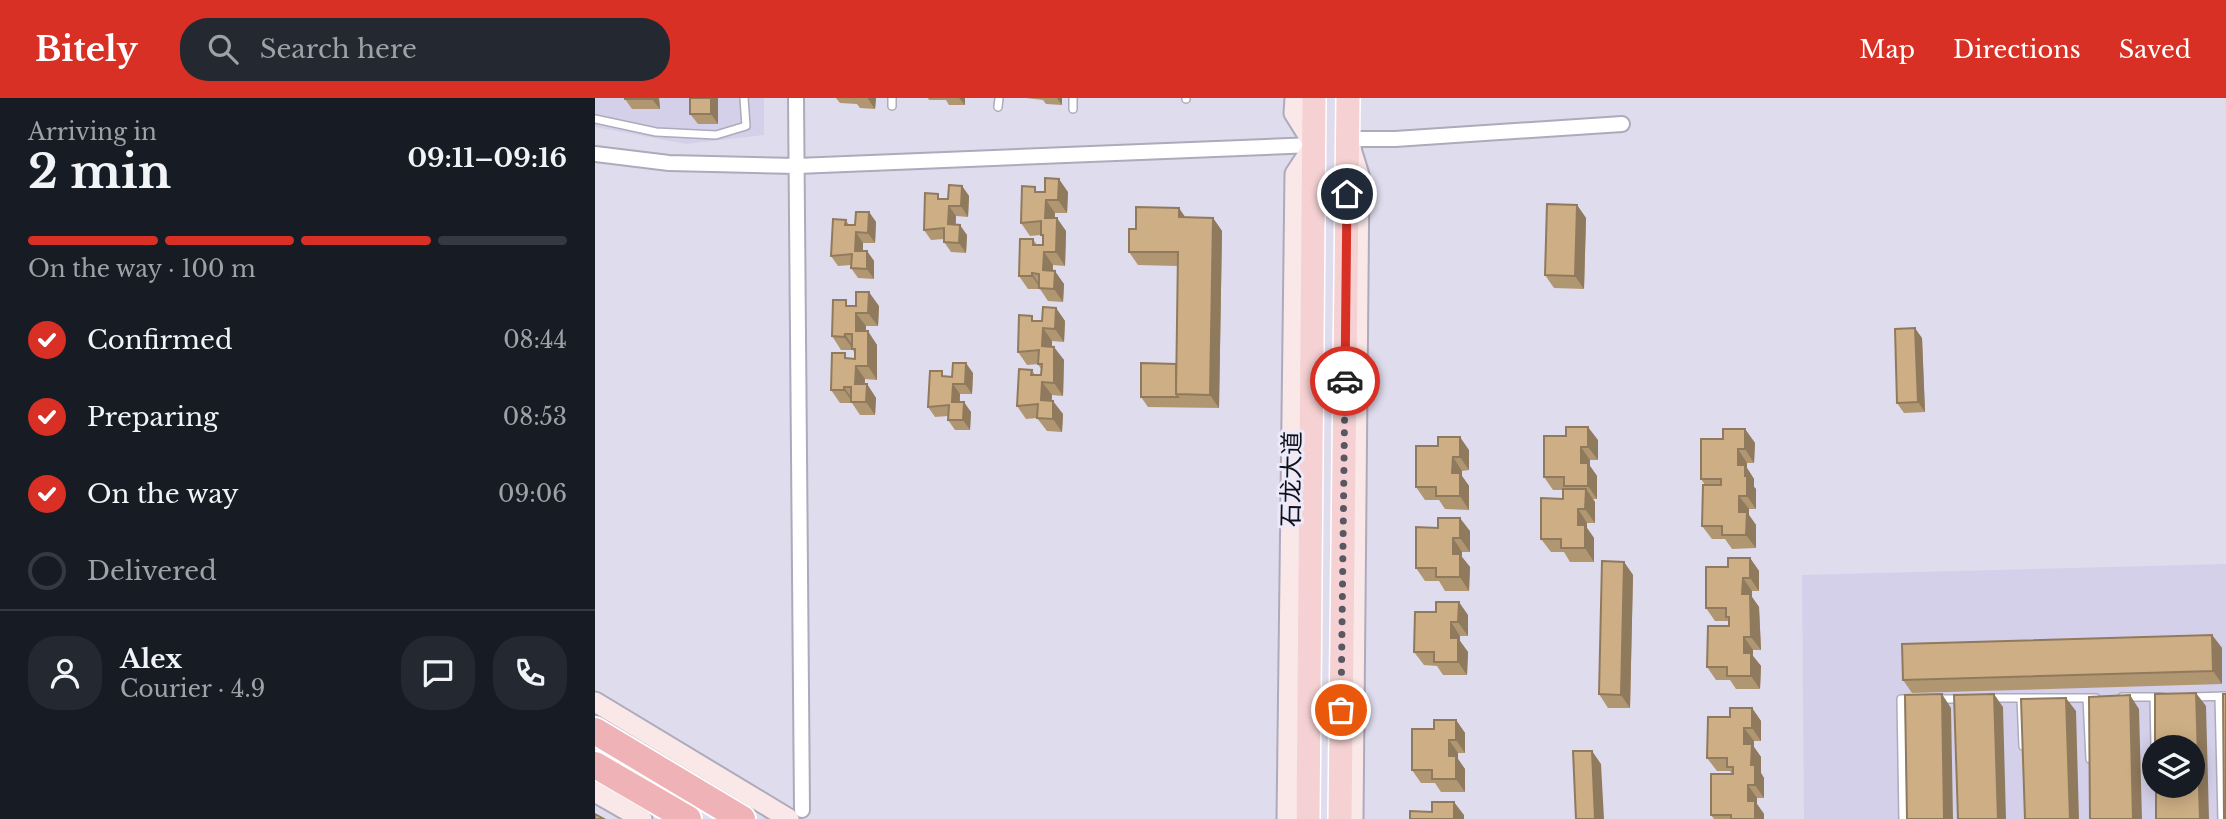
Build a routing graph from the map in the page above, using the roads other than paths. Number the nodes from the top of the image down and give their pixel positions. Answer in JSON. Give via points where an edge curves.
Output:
{"nodes":[{"id":1,"x":744,"y":98,"type":"edge"},
{"id":2,"x":796,"y":98,"type":"edge"},
{"id":3,"x":1073,"y":98,"type":"edge"},
{"id":4,"x":1295,"y":98,"type":"edge"},
{"id":5,"x":1314,"y":98,"type":"edge"},
{"id":6,"x":1348,"y":98,"type":"edge"},
{"id":7,"x":1359,"y":98,"type":"edge"},
{"id":8,"x":1073,"y":109,"type":"dead end"},
{"id":9,"x":595,"y":119,"type":"edge"},
{"id":10,"x":1622,"y":124,"type":"dead end"},
{"id":11,"x":1348,"y":139,"type":"junction"},
{"id":12,"x":1314,"y":145,"type":"junction"},
{"id":13,"x":595,"y":154,"type":"edge"},
{"id":14,"x":797,"y":166,"type":"junction"},
{"id":15,"x":2114,"y":697,"type":"edge"},
{"id":16,"x":2154,"y":697,"type":"junction"},
{"id":17,"x":2167,"y":697,"type":"edge"},
{"id":18,"x":2180,"y":697,"type":"edge"},
{"id":19,"x":2223,"y":697,"type":"edge"},
{"id":20,"x":2021,"y":698,"type":"junction"},
{"id":21,"x":2087,"y":698,"type":"junction"},
{"id":22,"x":2100,"y":698,"type":"edge"},
{"id":23,"x":1958,"y":699,"type":"junction"},
{"id":24,"x":1971,"y":699,"type":"edge"},
{"id":25,"x":1983,"y":699,"type":"edge"},
{"id":26,"x":595,"y":702,"type":"edge"},
{"id":27,"x":1958,"y":712,"type":"edge"},
{"id":28,"x":595,"y":731,"type":"edge"},
{"id":29,"x":2155,"y":735,"type":"edge"},
{"id":30,"x":2023,"y":752,"type":"edge"},
{"id":31,"x":595,"y":765,"type":"edge"},
{"id":32,"x":2090,"y":765,"type":"edge"},
{"id":33,"x":595,"y":792,"type":"edge"},
{"id":34,"x":796,"y":814,"type":"edge"},
{"id":35,"x":642,"y":819,"type":"edge"},
{"id":36,"x":688,"y":819,"type":"edge"},
{"id":37,"x":742,"y":819,"type":"edge"},
{"id":38,"x":1287,"y":819,"type":"edge"},
{"id":39,"x":1308,"y":819,"type":"edge"},
{"id":40,"x":1340,"y":819,"type":"edge"},
{"id":41,"x":1353,"y":819,"type":"edge"},
{"id":42,"x":1903,"y":819,"type":"edge"},
{"id":43,"x":2222,"y":819,"type":"edge"}],
"edges":[{"from":1,"to":9,"type":"lane","via":[[746,126],[716,135],[656,132]]},
{"from":2,"to":14,"type":"street"},
{"from":3,"to":8,"type":"lane"},
{"from":4,"to":12,"type":"street","via":[[1294,113]]},
{"from":5,"to":12,"type":"main road","name":"石龙大道"},
{"from":6,"to":11,"type":"main road"},
{"from":7,"to":11,"type":"street"},
{"from":10,"to":11,"type":"street"},
{"from":11,"to":40,"type":"main road"},
{"from":11,"to":41,"type":"street","via":[[1359,175]]},
{"from":12,"to":14,"type":"street"},
{"from":12,"to":38,"type":"street","name":"石龙大道","via":[[1295,174]]},
{"from":12,"to":39,"type":"main road","name":"石龙大道"},
{"from":13,"to":14,"type":"street","via":[[669,163]]},
{"from":14,"to":34,"type":"street"},
{"from":15,"to":16,"type":"lane"},
{"from":16,"to":17,"type":"lane"},
{"from":16,"to":29,"type":"lane"},
{"from":18,"to":19,"type":"lane"},
{"from":19,"to":43,"type":"lane"},
{"from":20,"to":21,"type":"lane"},
{"from":20,"to":25,"type":"lane"},
{"from":20,"to":30,"type":"lane"},
{"from":21,"to":22,"type":"lane"},
{"from":21,"to":32,"type":"lane"},
{"from":23,"to":24,"type":"lane"},
{"from":23,"to":27,"type":"lane"},
{"from":23,"to":42,"type":"lane","via":[[1901,699]]},
{"from":26,"to":34,"type":"street"},
{"from":28,"to":37,"type":"highway"},
{"from":31,"to":36,"type":"highway"},
{"from":33,"to":35,"type":"street"}]}
